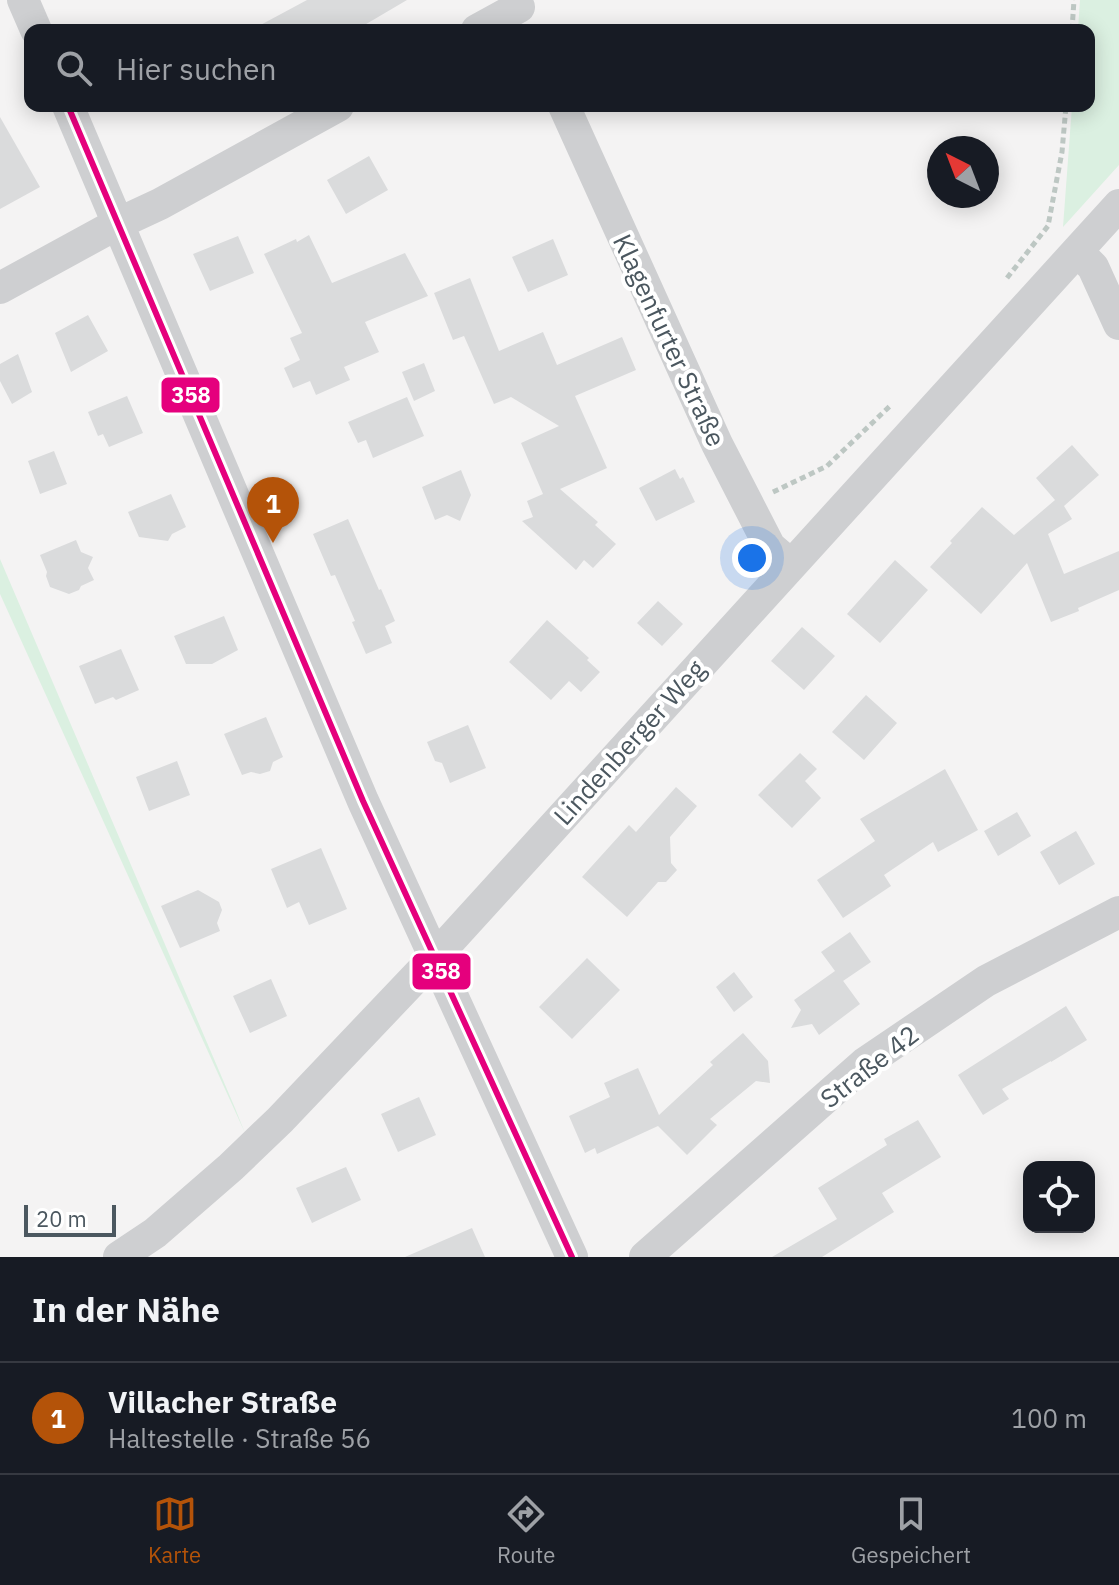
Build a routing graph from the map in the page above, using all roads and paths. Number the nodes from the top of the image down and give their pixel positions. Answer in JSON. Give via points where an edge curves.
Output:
{"nodes":[{"id":1,"x":23,"y":0,"type":"edge"},
{"id":2,"x":1074,"y":0,"type":"edge"},
{"id":3,"x":522,"y":12,"type":"edge"},
{"id":4,"x":33,"y":24,"type":"edge"},
{"id":5,"x":492,"y":24,"type":"edge"},
{"id":6,"x":1072,"y":24,"type":"edge"},
{"id":7,"x":70,"y":112,"type":"edge"},
{"id":8,"x":327,"y":112,"type":"edge"},
{"id":9,"x":567,"y":112,"type":"edge"},
{"id":10,"x":1065,"y":112,"type":"edge"},
{"id":11,"x":1119,"y":205,"type":"edge"},
{"id":12,"x":117,"y":224,"type":"junction"},
{"id":13,"x":1077,"y":251,"type":"junction"},
{"id":14,"x":1007,"y":278,"type":"dead end"},
{"id":15,"x":0,"y":288,"type":"edge"},
{"id":16,"x":1119,"y":324,"type":"edge"},
{"id":17,"x":899,"y":397,"type":"dead end"},
{"id":18,"x":748,"y":506,"type":"junction"},
{"id":19,"x":790,"y":564,"type":"junction"},
{"id":20,"x":1119,"y":912,"type":"edge"},
{"id":21,"x":434,"y":958,"type":"junction"},
{"id":22,"x":119,"y":1257,"type":"edge"},
{"id":23,"x":572,"y":1257,"type":"edge"},
{"id":24,"x":645,"y":1257,"type":"edge"}],
"edges":[{"from":1,"to":4,"type":"street"},
{"from":2,"to":6,"type":"path"},
{"from":3,"to":5,"type":"street"},
{"from":7,"to":12,"type":"street"},
{"from":8,"to":12,"type":"street"},
{"from":9,"to":18,"type":"street","name":"Klagenfurter Straße"},
{"from":10,"to":14,"type":"path","via":[[1048,226]]},
{"from":11,"to":13,"type":"street","name":"Lindenberger Weg"},
{"from":12,"to":15,"type":"street"},
{"from":12,"to":21,"type":"street"},
{"from":13,"to":16,"type":"street","via":[[1093,267]]},
{"from":13,"to":19,"type":"street","name":"Lindenberger Weg"},
{"from":17,"to":18,"type":"path","via":[[827,466]]},
{"from":18,"to":19,"type":"street","name":"Klagenfurter Straße","via":[[770,547]]},
{"from":19,"to":21,"type":"street","name":"Lindenberger Weg"},
{"from":20,"to":24,"type":"street","name":"Straße 42","via":[[986,981],[865,1063]]},
{"from":21,"to":22,"type":"street","name":"Lindenberger Weg","via":[[280,1120],[155,1233]]},
{"from":21,"to":23,"type":"street"}]}
